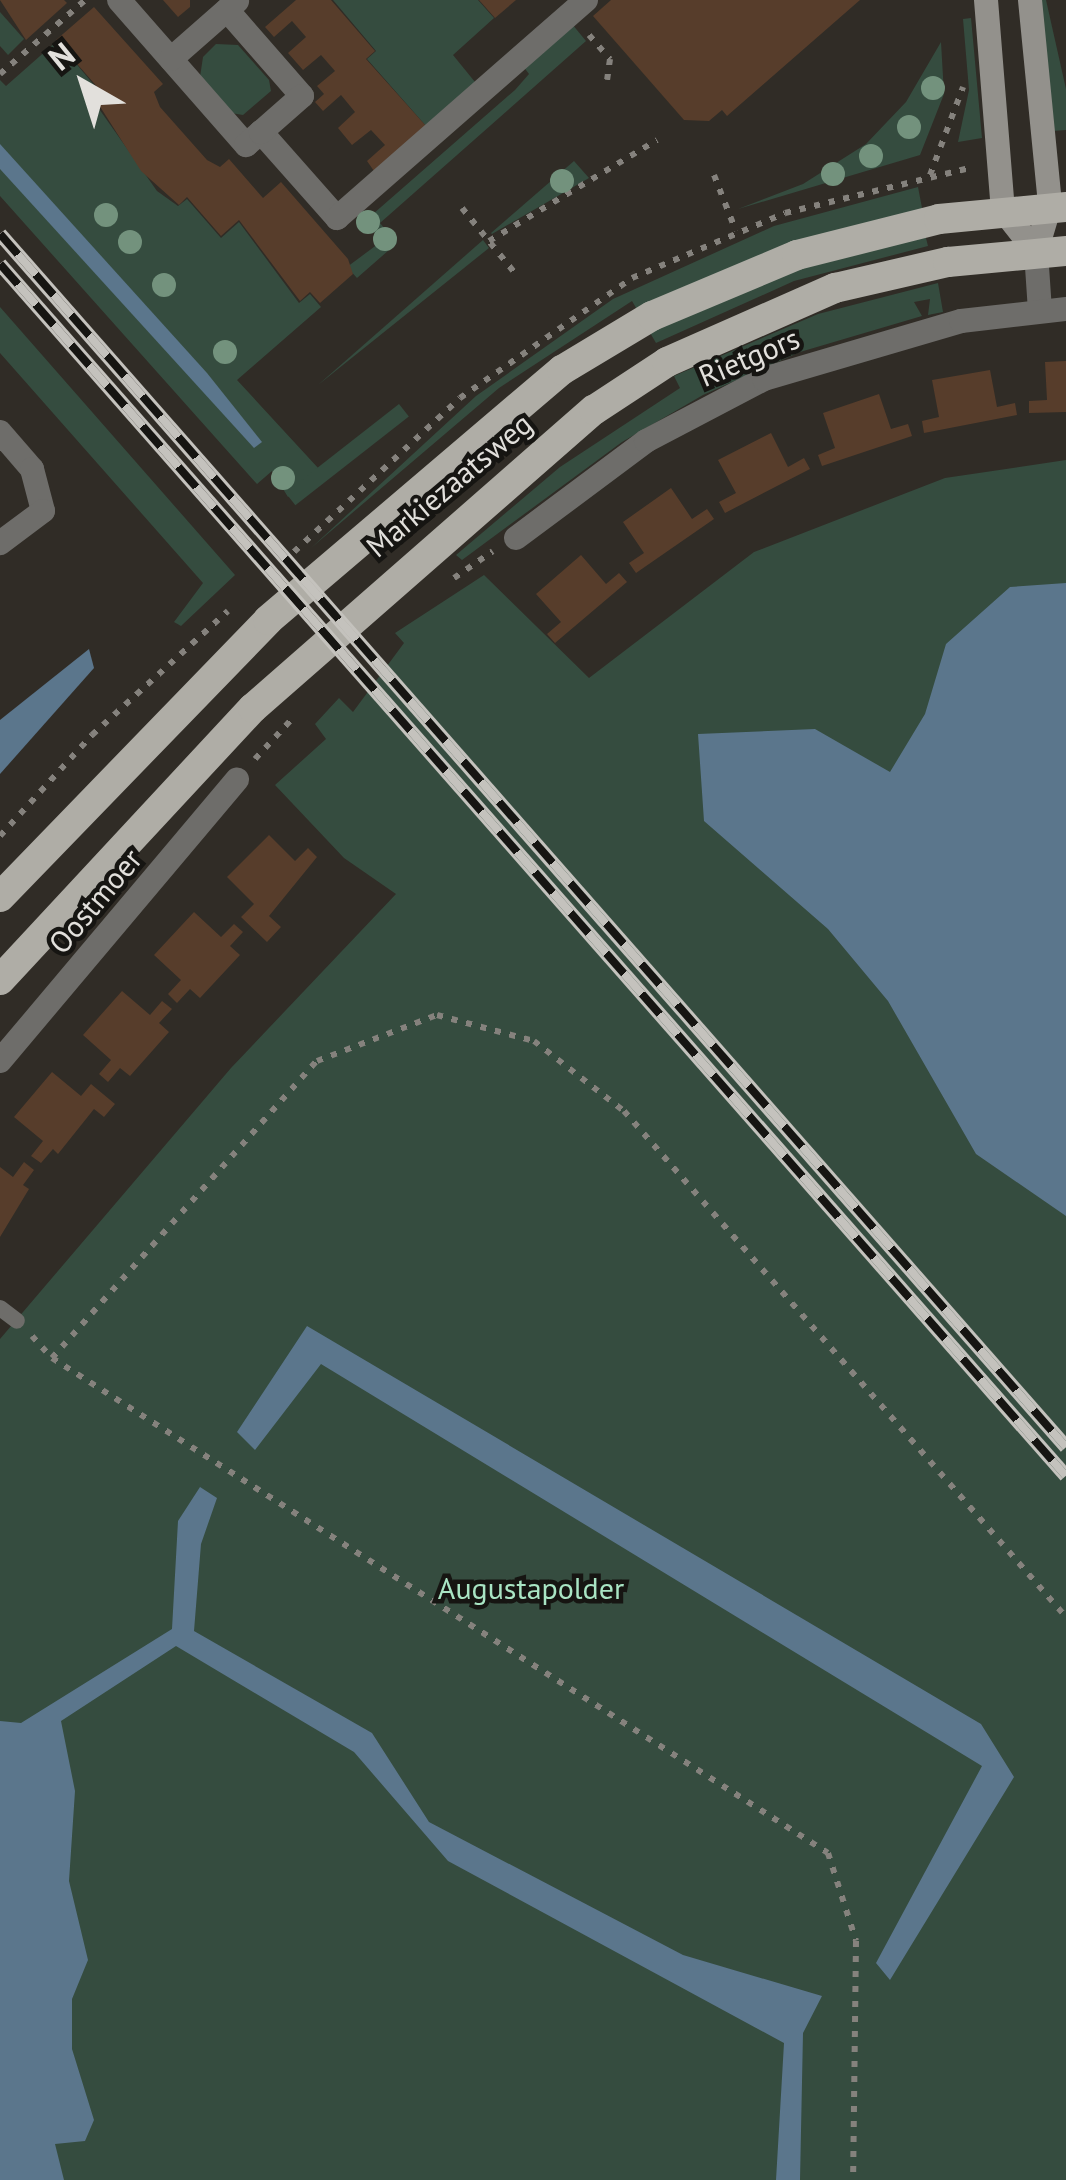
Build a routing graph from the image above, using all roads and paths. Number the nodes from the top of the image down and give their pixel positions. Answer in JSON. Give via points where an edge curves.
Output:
{"nodes":[{"id":1,"x":85,"y":0,"type":"edge"},
{"id":2,"x":119,"y":0,"type":"edge"},
{"id":3,"x":986,"y":0,"type":"edge"},
{"id":4,"x":1030,"y":0,"type":"edge"},
{"id":5,"x":233,"y":5,"type":"edge"},
{"id":6,"x":578,"y":7,"type":"edge"},
{"id":7,"x":171,"y":59,"type":"junction"},
{"id":8,"x":962,"y":67,"type":"dead end"},
{"id":9,"x":0,"y":74,"type":"edge"},
{"id":10,"x":607,"y":80,"type":"dead end"},
{"id":11,"x":261,"y":132,"type":"junction"},
{"id":12,"x":657,"y":140,"type":"dead end"},
{"id":13,"x":714,"y":176,"type":"dead end"},
{"id":14,"x":931,"y":176,"type":"dead end"},
{"id":15,"x":1058,"y":206,"type":"edge"},
{"id":16,"x":462,"y":208,"type":"dead end"},
{"id":17,"x":1003,"y":210,"type":"junction"},
{"id":18,"x":736,"y":231,"type":"dead end"},
{"id":19,"x":489,"y":242,"type":"junction"},
{"id":20,"x":1051,"y":251,"type":"edge"},
{"id":21,"x":518,"y":277,"type":"dead end"},
{"id":22,"x":1053,"y":310,"type":"edge"},
{"id":23,"x":0,"y":432,"type":"edge"},
{"id":24,"x":516,"y":538,"type":"dead end"},
{"id":25,"x":0,"y":543,"type":"edge"},
{"id":26,"x":237,"y":780,"type":"dead end"},
{"id":27,"x":0,"y":897,"type":"edge"},
{"id":28,"x":0,"y":980,"type":"edge"},
{"id":29,"x":0,"y":1061,"type":"edge"},
{"id":30,"x":0,"y":1308,"type":"edge"},
{"id":31,"x":17,"y":1321,"type":"joint"},
{"id":32,"x":52,"y":1358,"type":"junction"},
{"id":33,"x":1066,"y":1617,"type":"edge"},
{"id":34,"x":854,"y":2180,"type":"edge"}],
"edges":[{"from":1,"to":9,"type":"path"},
{"from":2,"to":7,"type":"street"},
{"from":3,"to":17,"type":"main road"},
{"from":4,"to":15,"type":"main road"},
{"from":5,"to":7,"type":"street"},
{"from":5,"to":11,"type":"street","via":[[302,96]]},
{"from":6,"to":10,"type":"path","via":[[610,59]]},
{"from":6,"to":11,"type":"street","via":[[337,218]]},
{"from":7,"to":11,"type":"street","via":[[246,145]]},
{"from":8,"to":14,"type":"path","via":[[957,117]]},
{"from":12,"to":19,"type":"path"},
{"from":13,"to":18,"type":"path"},
{"from":15,"to":17,"type":"main road","name":"Markiezaatsweg"},
{"from":15,"to":20,"type":"main road"},
{"from":16,"to":19,"type":"path"},
{"from":17,"to":20,"type":"main road"},
{"from":17,"to":27,"type":"main road","name":"Markiezaatsweg","via":[[775,263],[652,316],[562,370],[268,620]]},
{"from":19,"to":21,"type":"path"},
{"from":20,"to":22,"type":"street","name":"Rietgors"},
{"from":20,"to":28,"type":"main road","name":"Markiezaatsweg","via":[[915,268],[761,315],[594,410],[253,708]]},
{"from":22,"to":24,"type":"street","name":"Rietgors","via":[[872,342],[764,379],[646,440]]},
{"from":23,"to":25,"type":"street","via":[[32,469],[43,511]]},
{"from":26,"to":29,"type":"street","name":"Oostmoer"},
{"from":30,"to":31,"type":"lane"},
{"from":31,"to":32,"type":"path"},
{"from":32,"to":33,"type":"path","via":[[317,1061],[437,1016],[534,1041],[624,1111]]},
{"from":32,"to":34,"type":"path","via":[[828,1853],[856,1941]]}]}
